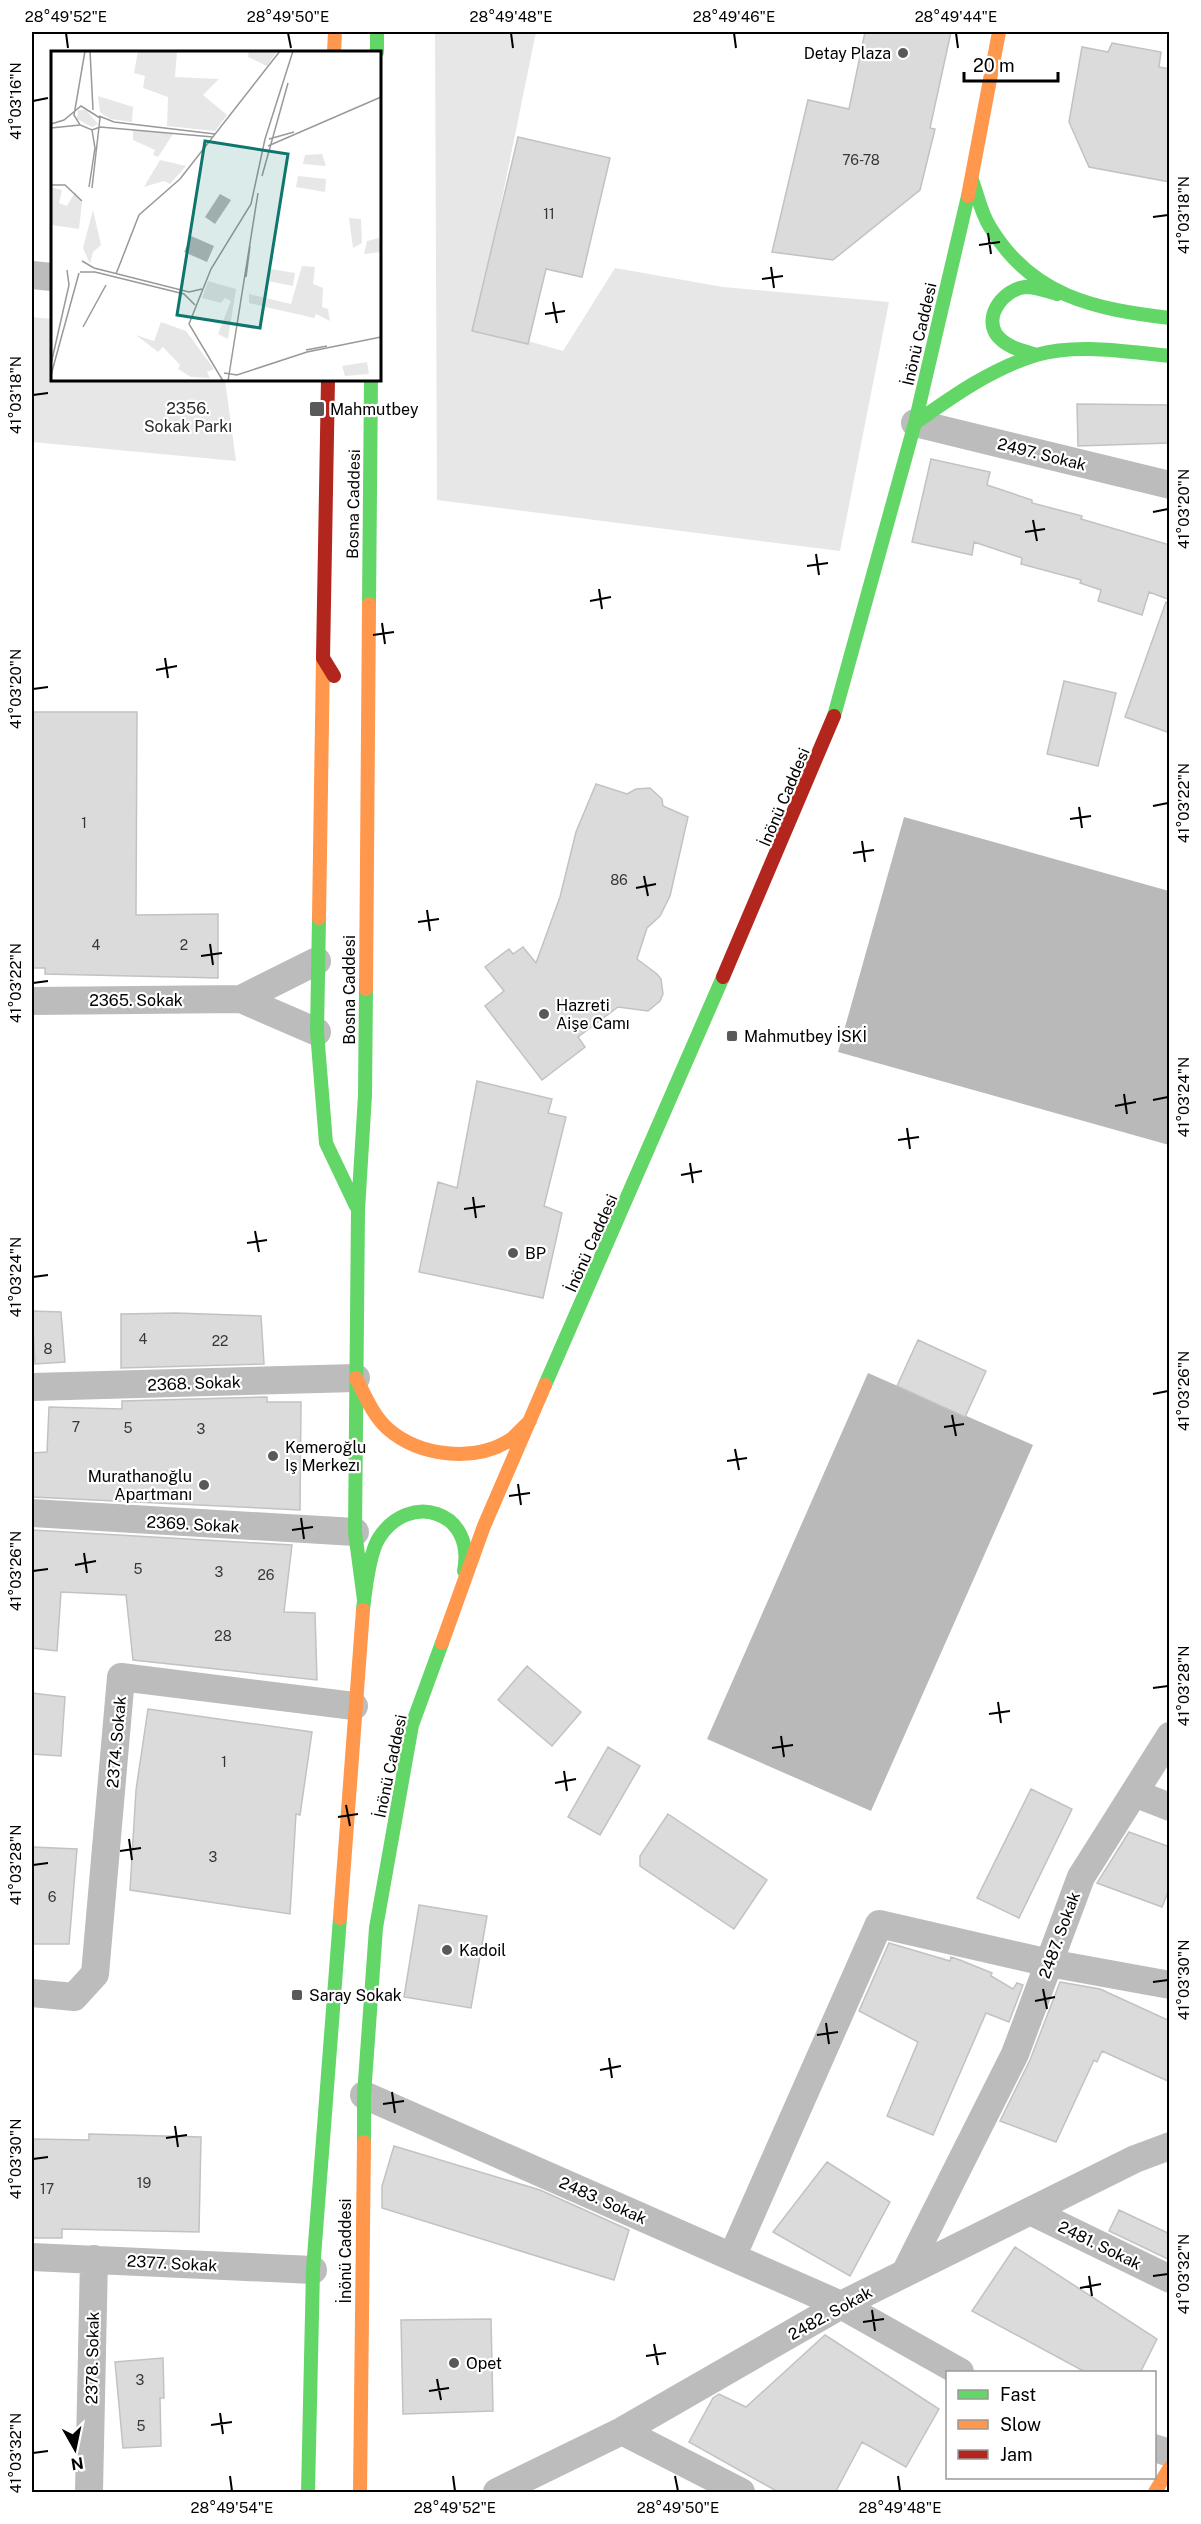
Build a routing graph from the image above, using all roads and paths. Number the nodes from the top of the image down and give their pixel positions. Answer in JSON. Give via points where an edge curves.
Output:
{"nodes":[{"id":1,"x":336,"y":32,"type":"edge"},
{"id":2,"x":377,"y":32,"type":"edge"},
{"id":3,"x":999,"y":32,"type":"edge"},
{"id":4,"x":334,"y":51,"type":"edge"},
{"id":5,"x":376,"y":51,"type":"edge"},
{"id":6,"x":972,"y":180,"type":"junction"},
{"id":7,"x":32,"y":275,"type":"edge"},
{"id":8,"x":51,"y":277,"type":"edge"},
{"id":9,"x":1061,"y":296,"type":"junction"},
{"id":10,"x":1170,"y":318,"type":"edge"},
{"id":11,"x":1037,"y":356,"type":"junction"},
{"id":12,"x":1170,"y":356,"type":"edge"},
{"id":13,"x":328,"y":381,"type":"edge"},
{"id":14,"x":371,"y":381,"type":"edge"},
{"id":15,"x":328,"y":414,"type":"junction"},
{"id":16,"x":915,"y":423,"type":"junction"},
{"id":17,"x":340,"y":434,"type":"dead end"},
{"id":18,"x":358,"y":462,"type":"dead end"},
{"id":19,"x":370,"y":482,"type":"junction"},
{"id":20,"x":1170,"y":485,"type":"edge"},
{"id":21,"x":323,"y":657,"type":"junction"},
{"id":22,"x":342,"y":688,"type":"dead end"},
{"id":23,"x":354,"y":708,"type":"dead end"},
{"id":24,"x":366,"y":729,"type":"junction"},
{"id":25,"x":317,"y":961,"type":"junction"},
{"id":26,"x":241,"y":999,"type":"junction"},
{"id":27,"x":32,"y":1001,"type":"edge"},
{"id":28,"x":324,"y":1041,"type":"junction"},
{"id":29,"x":351,"y":1077,"type":"dead end"},
{"id":30,"x":365,"y":1095,"type":"junction"},
{"id":31,"x":358,"y":1210,"type":"junction"},
{"id":32,"x":356,"y":1378,"type":"junction"},
{"id":33,"x":32,"y":1387,"type":"edge"},
{"id":34,"x":532,"y":1419,"type":"junction"},
{"id":35,"x":32,"y":1513,"type":"edge"},
{"id":36,"x":355,"y":1532,"type":"junction"},
{"id":37,"x":462,"y":1588,"type":"junction"},
{"id":38,"x":364,"y":1600,"type":"junction"},
{"id":39,"x":354,"y":1706,"type":"junction"},
{"id":40,"x":1170,"y":1736,"type":"edge"},
{"id":41,"x":1134,"y":1793,"type":"junction"},
{"id":42,"x":1170,"y":1807,"type":"edge"},
{"id":43,"x":1049,"y":1963,"type":"junction"},
{"id":44,"x":1170,"y":1985,"type":"edge"},
{"id":45,"x":32,"y":1993,"type":"edge"},
{"id":46,"x":364,"y":2095,"type":"junction"},
{"id":47,"x":1170,"y":2146,"type":"edge"},
{"id":48,"x":1030,"y":2211,"type":"junction"},
{"id":49,"x":32,"y":2257,"type":"edge"},
{"id":50,"x":732,"y":2257,"type":"junction"},
{"id":51,"x":94,"y":2259,"type":"junction"},
{"id":52,"x":313,"y":2270,"type":"junction"},
{"id":53,"x":905,"y":2273,"type":"junction"},
{"id":54,"x":1170,"y":2279,"type":"edge"},
{"id":55,"x":841,"y":2305,"type":"junction"},
{"id":56,"x":956,"y":2371,"type":"edge"},
{"id":57,"x":622,"y":2431,"type":"junction"},
{"id":58,"x":1170,"y":2467,"type":"edge"},
{"id":59,"x":89,"y":2493,"type":"edge"},
{"id":60,"x":308,"y":2493,"type":"edge"},
{"id":61,"x":360,"y":2493,"type":"edge"},
{"id":62,"x":497,"y":2493,"type":"edge"},
{"id":63,"x":741,"y":2493,"type":"edge"},
{"id":64,"x":1155,"y":2493,"type":"edge"}],
"edges":[{"from":1,"to":4,"type":"main road"},
{"from":2,"to":5,"type":"main road"},
{"from":3,"to":6,"type":"main road","name":"İnönü Caddesi"},
{"from":6,"to":9,"type":"main road","via":[[989,225],[1005,250]]},
{"from":6,"to":16,"type":"main road","name":"İnönü Caddesi"},
{"from":7,"to":8,"type":"street"},
{"from":9,"to":10,"type":"main road","via":[[1081,304]]},
{"from":9,"to":11,"type":"main road","via":[[1022,287],[1006,293],[993,314],[993,326],[1000,340]]},
{"from":11,"to":12,"type":"main road","via":[[1090,349]]},
{"from":11,"to":16,"type":"main road","via":[[969,385]]},
{"from":13,"to":15,"type":"main road"},
{"from":14,"to":19,"type":"main road","name":"Bosna Caddesi"},
{"from":15,"to":17,"type":"main road"},
{"from":15,"to":21,"type":"main road"},
{"from":16,"to":20,"type":"street","name":"2497. Sokak"},
{"from":16,"to":34,"type":"main road","name":"İnönü Caddesi","via":[[830,731]]},
{"from":18,"to":19,"type":"main road"},
{"from":19,"to":24,"type":"main road","name":"Bosna Caddesi"},
{"from":21,"to":22,"type":"main road"},
{"from":21,"to":25,"type":"main road"},
{"from":23,"to":24,"type":"main road"},
{"from":24,"to":30,"type":"main road","name":"Bosna Caddesi"},
{"from":25,"to":26,"type":"street","name":"2365. Sokak"},
{"from":25,"to":28,"type":"main road"},
{"from":26,"to":27,"type":"street","name":"2365. Sokak"},
{"from":26,"to":28,"type":"street","name":"2365. Sokak"},
{"from":28,"to":31,"type":"main road","via":[[326,1143]]},
{"from":29,"to":30,"type":"main road"},
{"from":30,"to":31,"type":"main road","name":"Bosna Caddesi"},
{"from":31,"to":32,"type":"main road","name":"Bosna Caddesi"},
{"from":32,"to":33,"type":"street","name":"2368. Sokak"},
{"from":32,"to":34,"type":"main road","via":[[386,1427],[429,1450],[454,1454],[480,1452],[509,1440]]},
{"from":32,"to":36,"type":"main road","name":"Bosna Caddesi"},
{"from":34,"to":37,"type":"main road","name":"İnönü Caddesi","via":[[484,1526]]},
{"from":35,"to":36,"type":"street","name":"2369. Sokak"},
{"from":36,"to":38,"type":"main road","name":"Bosna Caddesi"},
{"from":37,"to":38,"type":"main road","via":[[468,1550],[460,1534],[448,1518],[418,1511],[401,1518],[378,1538]]},
{"from":37,"to":46,"type":"main road","name":"İnönü Caddesi","via":[[412,1725],[376,1928]]},
{"from":38,"to":39,"type":"main road","name":"İnönü Caddesi"},
{"from":39,"to":45,"type":"street","name":"2374. Sokak","via":[[121,1677],[96,1974],[74,1997]]},
{"from":39,"to":52,"type":"main road","name":"İnönü Caddesi"},
{"from":40,"to":41,"type":"street","name":"2487. Sokak"},
{"from":41,"to":42,"type":"street"},
{"from":41,"to":43,"type":"street","name":"2487. Sokak","via":[[1081,1877]]},
{"from":43,"to":44,"type":"street"},
{"from":43,"to":50,"type":"street","via":[[879,1924]]},
{"from":43,"to":53,"type":"street","name":"2487. Sokak","via":[[1015,2054]]},
{"from":46,"to":50,"type":"street","name":"2483. Sokak"},
{"from":46,"to":61,"type":"main road","name":"İnönü Caddesi"},
{"from":47,"to":48,"type":"street","name":"2482. Sokak"},
{"from":48,"to":53,"type":"street","name":"2482. Sokak"},
{"from":48,"to":54,"type":"street","name":"2481. Sokak"},
{"from":49,"to":51,"type":"street","name":"2377. Sokak"},
{"from":50,"to":55,"type":"street","name":"2483. Sokak"},
{"from":51,"to":52,"type":"street","name":"2377. Sokak"},
{"from":51,"to":59,"type":"street","name":"2378. Sokak"},
{"from":52,"to":60,"type":"main road","name":"İnönü Caddesi"},
{"from":53,"to":55,"type":"street","name":"2482. Sokak"},
{"from":55,"to":56,"type":"street","name":"2483. Sokak"},
{"from":55,"to":57,"type":"street","name":"2482. Sokak"},
{"from":57,"to":62,"type":"street","name":"2482. Sokak"},
{"from":57,"to":63,"type":"street"},
{"from":58,"to":64,"type":"main road"}]}
